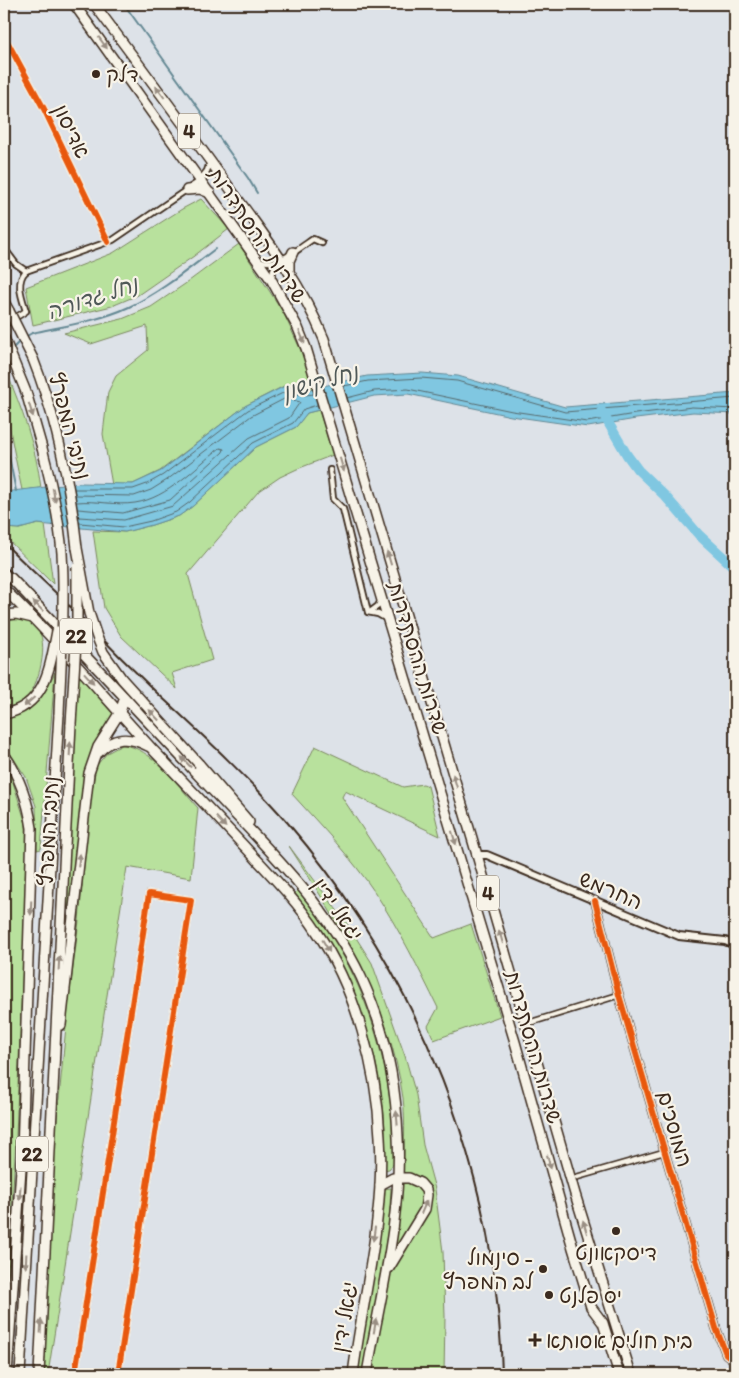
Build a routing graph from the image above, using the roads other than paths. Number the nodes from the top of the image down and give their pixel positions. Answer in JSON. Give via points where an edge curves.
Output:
{"nodes":[{"id":1,"x":8,"y":4,"type":"edge"},
{"id":2,"x":74,"y":4,"type":"edge"},
{"id":3,"x":94,"y":4,"type":"edge"},
{"id":4,"x":4,"y":8,"type":"edge"},
{"id":5,"x":4,"y":36,"type":"edge"},
{"id":6,"x":210,"y":160,"type":"junction"},
{"id":7,"x":195,"y":172,"type":"junction"},
{"id":8,"x":200,"y":180,"type":"junction"},
{"id":9,"x":187,"y":190,"type":"junction"},
{"id":10,"x":210,"y":193,"type":"junction"},
{"id":11,"x":108,"y":242,"type":"junction"},
{"id":12,"x":322,"y":243,"type":"dead end"},
{"id":13,"x":4,"y":248,"type":"edge"},
{"id":14,"x":293,"y":252,"type":"junction"},
{"id":15,"x":281,"y":259,"type":"junction"},
{"id":16,"x":258,"y":260,"type":"junction"},
{"id":17,"x":26,"y":271,"type":"junction"},
{"id":18,"x":289,"y":272,"type":"junction"},
{"id":19,"x":272,"y":281,"type":"junction"},
{"id":20,"x":4,"y":302,"type":"edge"},
{"id":21,"x":4,"y":325,"type":"edge"},
{"id":22,"x":4,"y":338,"type":"edge"},
{"id":23,"x":330,"y":470,"type":"dead end"},
{"id":24,"x":77,"y":548,"type":"junction"},
{"id":25,"x":4,"y":571,"type":"edge"},
{"id":26,"x":8,"y":579,"type":"edge"},
{"id":27,"x":5,"y":592,"type":"edge"},
{"id":28,"x":382,"y":597,"type":"junction"},
{"id":29,"x":62,"y":609,"type":"junction"},
{"id":30,"x":368,"y":612,"type":"junction"},
{"id":31,"x":4,"y":615,"type":"edge"},
{"id":32,"x":36,"y":620,"type":"junction"},
{"id":33,"x":389,"y":622,"type":"junction"},
{"id":34,"x":125,"y":697,"type":"junction"},
{"id":35,"x":120,"y":712,"type":"junction"},
{"id":36,"x":4,"y":714,"type":"edge"},
{"id":37,"x":152,"y":748,"type":"junction"},
{"id":38,"x":4,"y":754,"type":"edge"},
{"id":39,"x":92,"y":762,"type":"junction"},
{"id":40,"x":477,"y":855,"type":"junction"},
{"id":41,"x":285,"y":867,"type":"junction"},
{"id":42,"x":595,"y":901,"type":"junction"},
{"id":43,"x":45,"y":933,"type":"junction"},
{"id":44,"x":735,"y":945,"type":"edge"},
{"id":45,"x":620,"y":995,"type":"junction"},
{"id":46,"x":532,"y":1022,"type":"dead end"},
{"id":47,"x":51,"y":1117,"type":"junction"},
{"id":48,"x":664,"y":1152,"type":"junction"},
{"id":49,"x":22,"y":1154,"type":"junction"},
{"id":50,"x":398,"y":1178,"type":"junction"},
{"id":51,"x":578,"y":1178,"type":"dead end"},
{"id":52,"x":380,"y":1185,"type":"junction"},
{"id":53,"x":384,"y":1280,"type":"junction"},
{"id":54,"x":735,"y":1361,"type":"edge"},
{"id":55,"x":7,"y":1374,"type":"edge"},
{"id":56,"x":20,"y":1374,"type":"edge"},
{"id":57,"x":39,"y":1374,"type":"edge"},
{"id":58,"x":74,"y":1374,"type":"edge"},
{"id":59,"x":118,"y":1374,"type":"edge"},
{"id":60,"x":353,"y":1374,"type":"edge"},
{"id":61,"x":367,"y":1374,"type":"edge"},
{"id":62,"x":619,"y":1374,"type":"edge"},
{"id":63,"x":631,"y":1374,"type":"edge"}],
"edges":[{"from":1,"to":4,"type":"street"},
{"from":2,"to":7,"type":"highway","name":"שדרות ההסתדרות","number":"4","one_way":true},
{"from":6,"to":3,"type":"highway","name":"שדרות ההסתדרות","number":"4","one_way":true},
{"from":5,"to":11,"type":"street","name":"אדיסון","via":[[44,109]]},
{"from":6,"to":8,"type":"street"},
{"from":6,"to":15,"type":"highway","name":"שדרות ההסתדרות","number":"4"},
{"from":7,"to":8,"type":"highway","name":"שדרות ההסתדרות","number":"4"},
{"from":7,"to":9,"type":"street"},
{"from":8,"to":9,"type":"street"},
{"from":8,"to":10,"type":"highway","name":"שדרות ההסתדרות","number":"4"},
{"from":9,"to":10,"type":"highway","via":[[200,189]]},
{"from":9,"to":11,"type":"street"},
{"from":10,"to":16,"type":"highway","name":"שדרות ההסתדרות","number":"4"},
{"from":11,"to":17,"type":"street"},
{"from":12,"to":14,"type":"street","via":[[313,239]]},
{"from":13,"to":17,"type":"street"},
{"from":14,"to":15,"type":"street"},
{"from":14,"to":18,"type":"highway","via":[[288,261]]},
{"from":15,"to":16,"type":"street","via":[[269,263]]},
{"from":15,"to":18,"type":"highway","name":"שדרות ההסתדרות","number":"4"},
{"from":15,"to":19,"type":"street","via":[[274,267]]},
{"from":16,"to":19,"type":"highway","name":"שדרות ההסתדרות","number":"4"},
{"from":17,"to":21,"type":"street","via":[[21,275],[19,289],[26,311]]},
{"from":40,"to":18,"type":"highway","name":"שדרות ההסתדרות","number":"4","one_way":true,"via":[[330,358],[306,298]]},
{"from":19,"to":28,"type":"highway","name":"שדרות ההסתדרות","number":"4","one_way":true,"via":[[298,328],[311,361]]},
{"from":20,"to":24,"type":"highway","name":"נתיבי המפרץ","number":"22","bridge":true,"via":[[42,382],[60,443]]},
{"from":22,"to":29,"type":"highway","name":"נתיבי המפרץ","number":"22","one_way":true,"bridge":true,"via":[[34,418],[51,480],[62,552]]},
{"from":23,"to":30,"type":"street","via":[[334,499],[343,509]]},
{"from":41,"to":24,"type":"highway","one_way":true,"bridge":true,"via":[[233,801],[122,679],[103,652],[89,613]]},
{"from":47,"to":24,"type":"highway","name":"נתיבי המפרץ","number":"22","one_way":true,"bridge":true,"via":[[77,626]]},
{"from":25,"to":26,"type":"street","name":"יגאל ידין"},
{"from":26,"to":27,"type":"highway"},
{"from":34,"to":26,"type":"highway","name":"יגאל ידין","one_way":true},
{"from":27,"to":32,"type":"highway","name":"יגאל ידין"},
{"from":28,"to":30,"type":"street","via":[[378,606]]},
{"from":28,"to":33,"type":"highway","name":"שדרות ההסתדרות","number":"4"},
{"from":29,"to":36,"type":"highway","one_way":true,"bridge":true,"via":[[48,674],[32,701]]},
{"from":29,"to":43,"type":"highway","name":"נתיבי המפרץ","number":"22","bridge":true,"via":[[59,714]]},
{"from":30,"to":33,"type":"street"},
{"from":31,"to":32,"type":"highway","via":[[16,614]]},
{"from":32,"to":35,"type":"highway","name":"יגאל ידין","one_way":true},
{"from":33,"to":62,"type":"highway","name":"שדרות ההסתדרות","number":"4","one_way":true,"via":[[591,1307],[603,1323]]},
{"from":34,"to":35,"type":"highway"},
{"from":41,"to":34,"type":"highway","name":"יגאל ידין","one_way":true},
{"from":35,"to":37,"type":"highway","name":"יגאל ידין"},
{"from":35,"to":39,"type":"highway"},
{"from":37,"to":39,"type":"highway","via":[[121,738],[104,747]]},
{"from":37,"to":52,"type":"highway","name":"יגאל ידין","one_way":true,"via":[[280,885],[328,949],[352,1003],[373,1077],[380,1136]]},
{"from":38,"to":49,"type":"highway","one_way":true,"via":[[14,767],[24,791],[32,828]]},
{"from":47,"to":39,"type":"highway","one_way":true,"via":[[86,787]]},
{"from":40,"to":42,"type":"street","name":"החרמש","via":[[487,855]]},
{"from":63,"to":40,"type":"highway","name":"שדרות ההסתדרות","number":"4","one_way":true},
{"from":50,"to":41,"type":"highway","name":"יגאל ידין","one_way":true,"via":[[395,1099],[383,1040],[369,996],[333,928]]},
{"from":42,"to":44,"type":"street","name":"החרמש","via":[[679,936]]},
{"from":42,"to":45,"type":"street","name":"המוסכים"},
{"from":43,"to":49,"type":"highway"},
{"from":43,"to":56,"type":"highway","name":"נתיבי המפרץ","number":"22","one_way":true},
{"from":45,"to":46,"type":"street"},
{"from":45,"to":48,"type":"street","name":"המוסכים"},
{"from":57,"to":47,"type":"highway","name":"נתיבי המפרץ","number":"22","one_way":true},
{"from":48,"to":51,"type":"street"},
{"from":48,"to":54,"type":"street","name":"המוסכים","via":[[716,1328],[726,1354]]},
{"from":49,"to":55,"type":"highway","one_way":true},
{"from":50,"to":52,"type":"highway"},
{"from":50,"to":53,"type":"highway","name":"יגאל ידין"},
{"from":53,"to":50,"type":"highway","one_way":true,"via":[[427,1200],[426,1190],[420,1183]]},
{"from":52,"to":60,"type":"highway","name":"יגאל ידין","one_way":true},
{"from":61,"to":53,"type":"highway","name":"יגאל ידין","one_way":true},
{"from":58,"to":59,"type":"street","via":[[149,894],[191,900]]}]}
